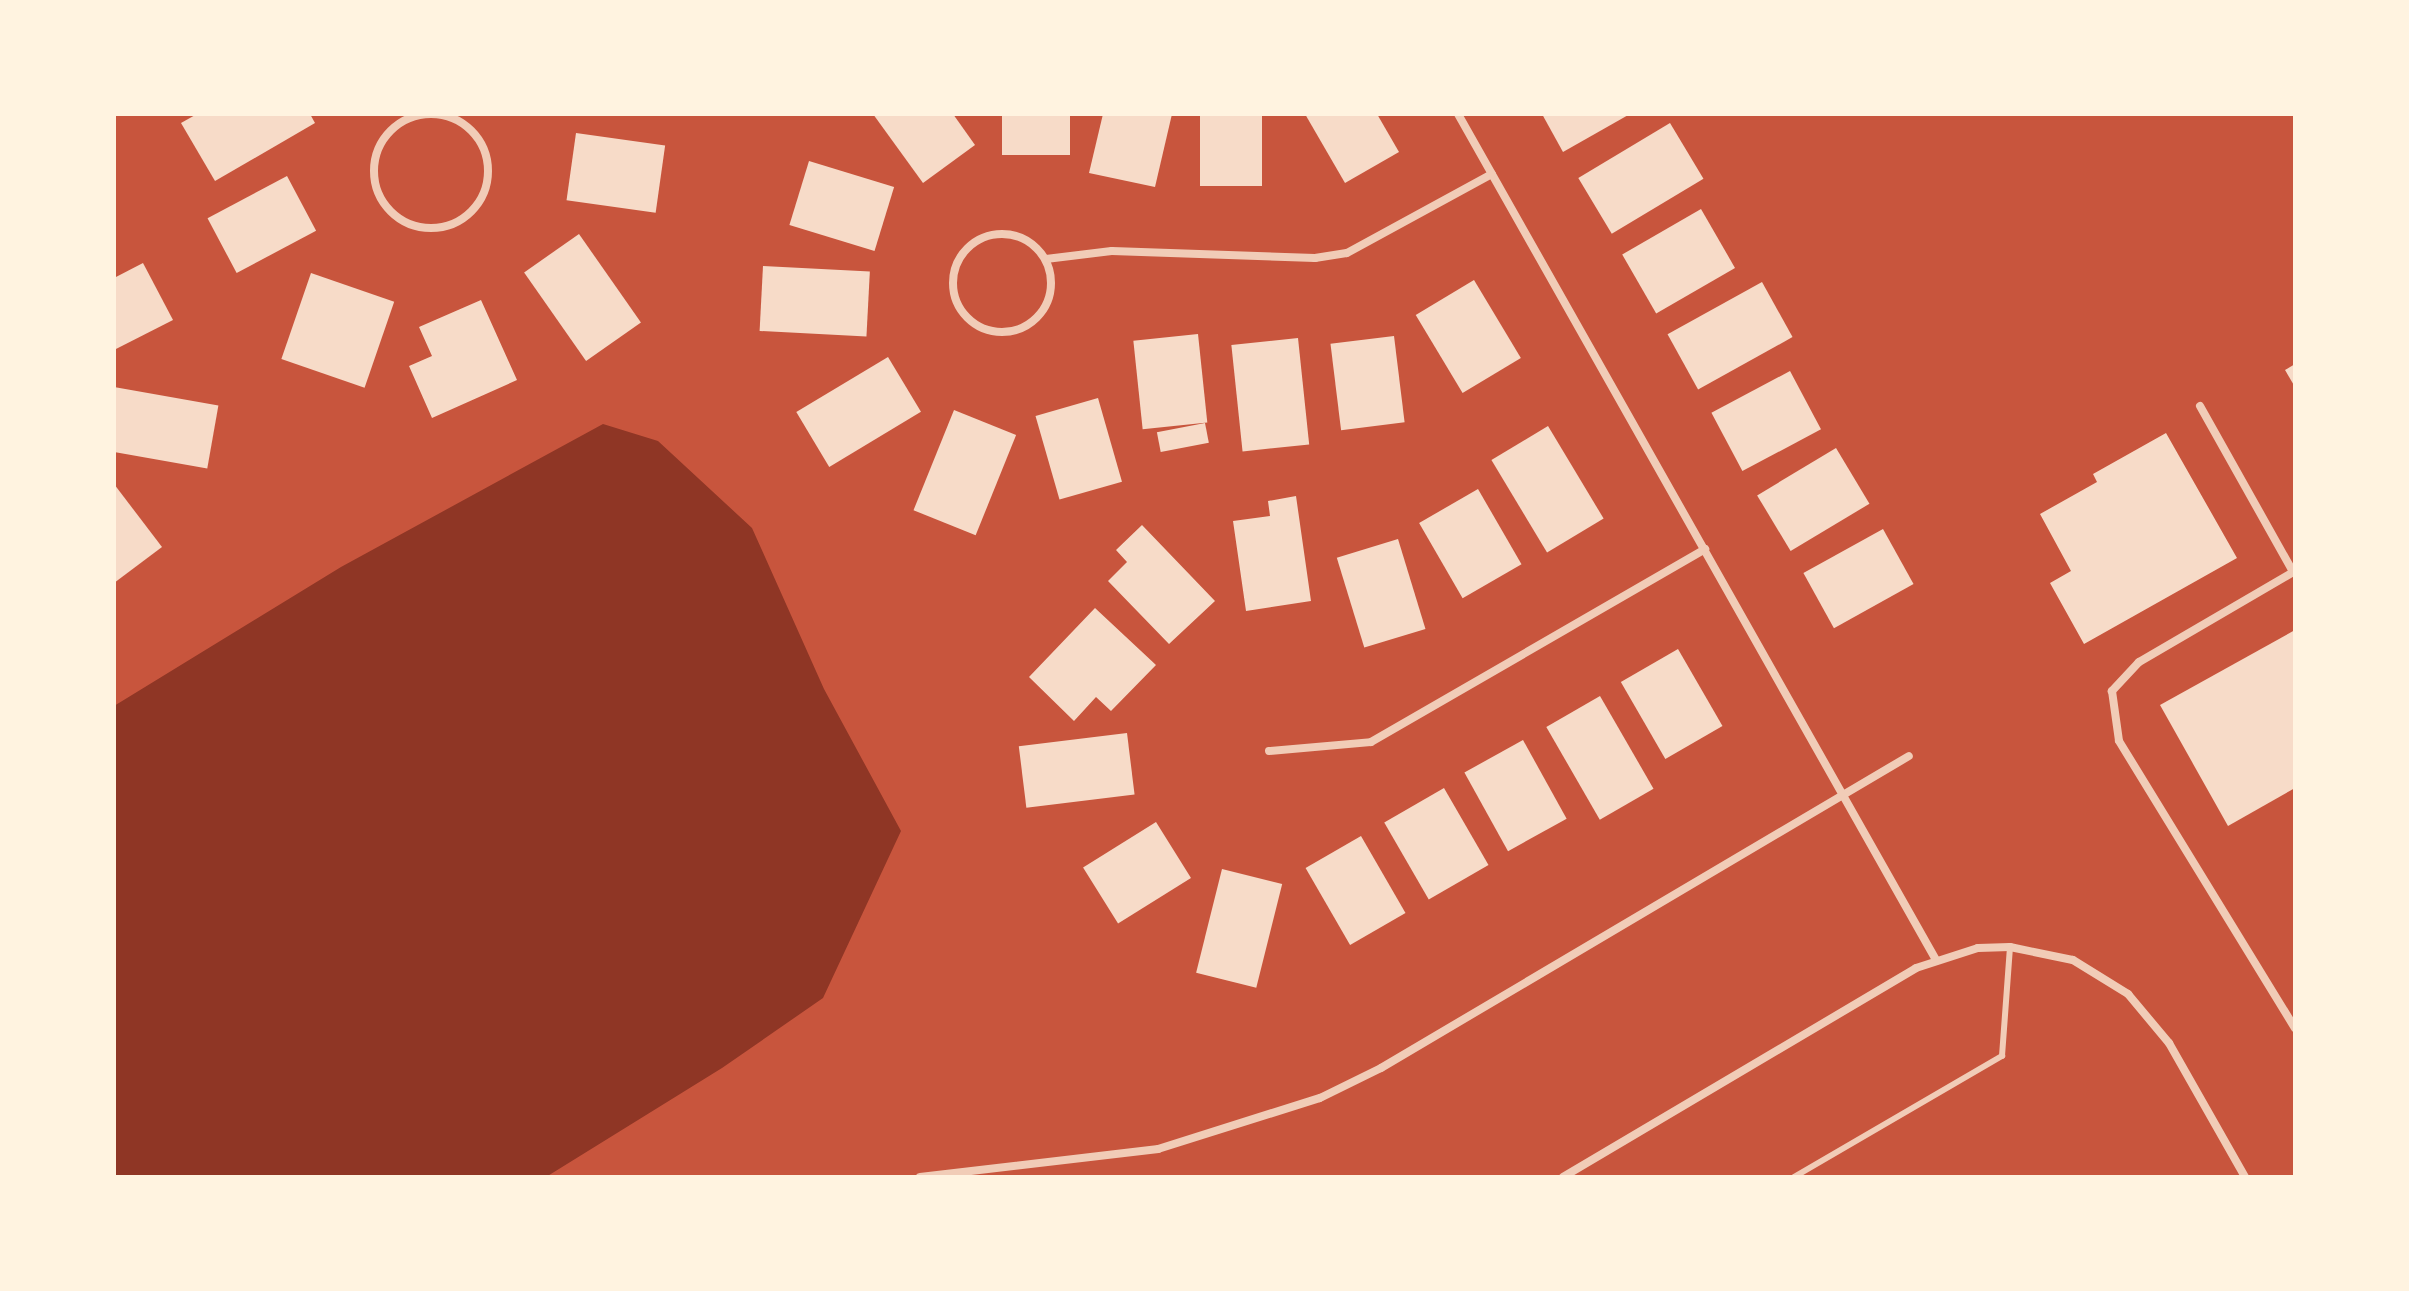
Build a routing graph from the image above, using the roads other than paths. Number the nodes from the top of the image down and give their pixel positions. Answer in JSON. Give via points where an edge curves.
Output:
{"nodes":[{"id":1,"x":1458,"y":114,"type":"edge"},
{"id":2,"x":401,"y":118,"type":"edge"},
{"id":3,"x":1492,"y":174,"type":"junction"},
{"id":4,"x":1046,"y":259,"type":"junction"},
{"id":5,"x":2200,"y":406,"type":"dead end"},
{"id":6,"x":1705,"y":549,"type":"junction"},
{"id":7,"x":2294,"y":572,"type":"edge"},
{"id":8,"x":1269,"y":751,"type":"dead end"},
{"id":9,"x":1909,"y":756,"type":"dead end"},
{"id":10,"x":1845,"y":794,"type":"junction"},
{"id":11,"x":2010,"y":947,"type":"junction"},
{"id":12,"x":1936,"y":960,"type":"junction"},
{"id":13,"x":2295,"y":1028,"type":"edge"},
{"id":14,"x":1569,"y":1176,"type":"edge"},
{"id":15,"x":920,"y":1177,"type":"edge"},
{"id":16,"x":1794,"y":1177,"type":"edge"},
{"id":17,"x":2245,"y":1177,"type":"edge"}],
"edges":[{"from":1,"to":3,"type":"street"},
{"from":2,"to":2,"type":"street","via":[[379,148],[376,184],[382,200],[393,214],[425,228],[460,221],[474,209],[489,177],[481,142],[470,129],[438,115]]},
{"from":3,"to":4,"type":"street","via":[[1347,253],[1315,258],[1112,251]]},
{"from":3,"to":6,"type":"street"},
{"from":4,"to":4,"type":"street","via":[[1021,237],[987,236],[960,257],[953,282],[958,307],[984,330],[1001,333],[1033,322],[1051,293]]},
{"from":5,"to":7,"type":"street"},
{"from":6,"to":8,"type":"street","via":[[1371,742]]},
{"from":6,"to":10,"type":"street"},
{"from":7,"to":13,"type":"street","via":[[2139,662],[2112,691],[2119,741]]},
{"from":9,"to":10,"type":"street"},
{"from":10,"to":12,"type":"street"},
{"from":10,"to":15,"type":"street","via":[[1381,1068],[1320,1098],[1158,1149]]},
{"from":11,"to":12,"type":"street"},
{"from":11,"to":16,"type":"lane","via":[[2002,1056]]},
{"from":11,"to":17,"type":"street","via":[[2073,960],[2128,994],[2169,1043]]},
{"from":12,"to":14,"type":"street"}]}
